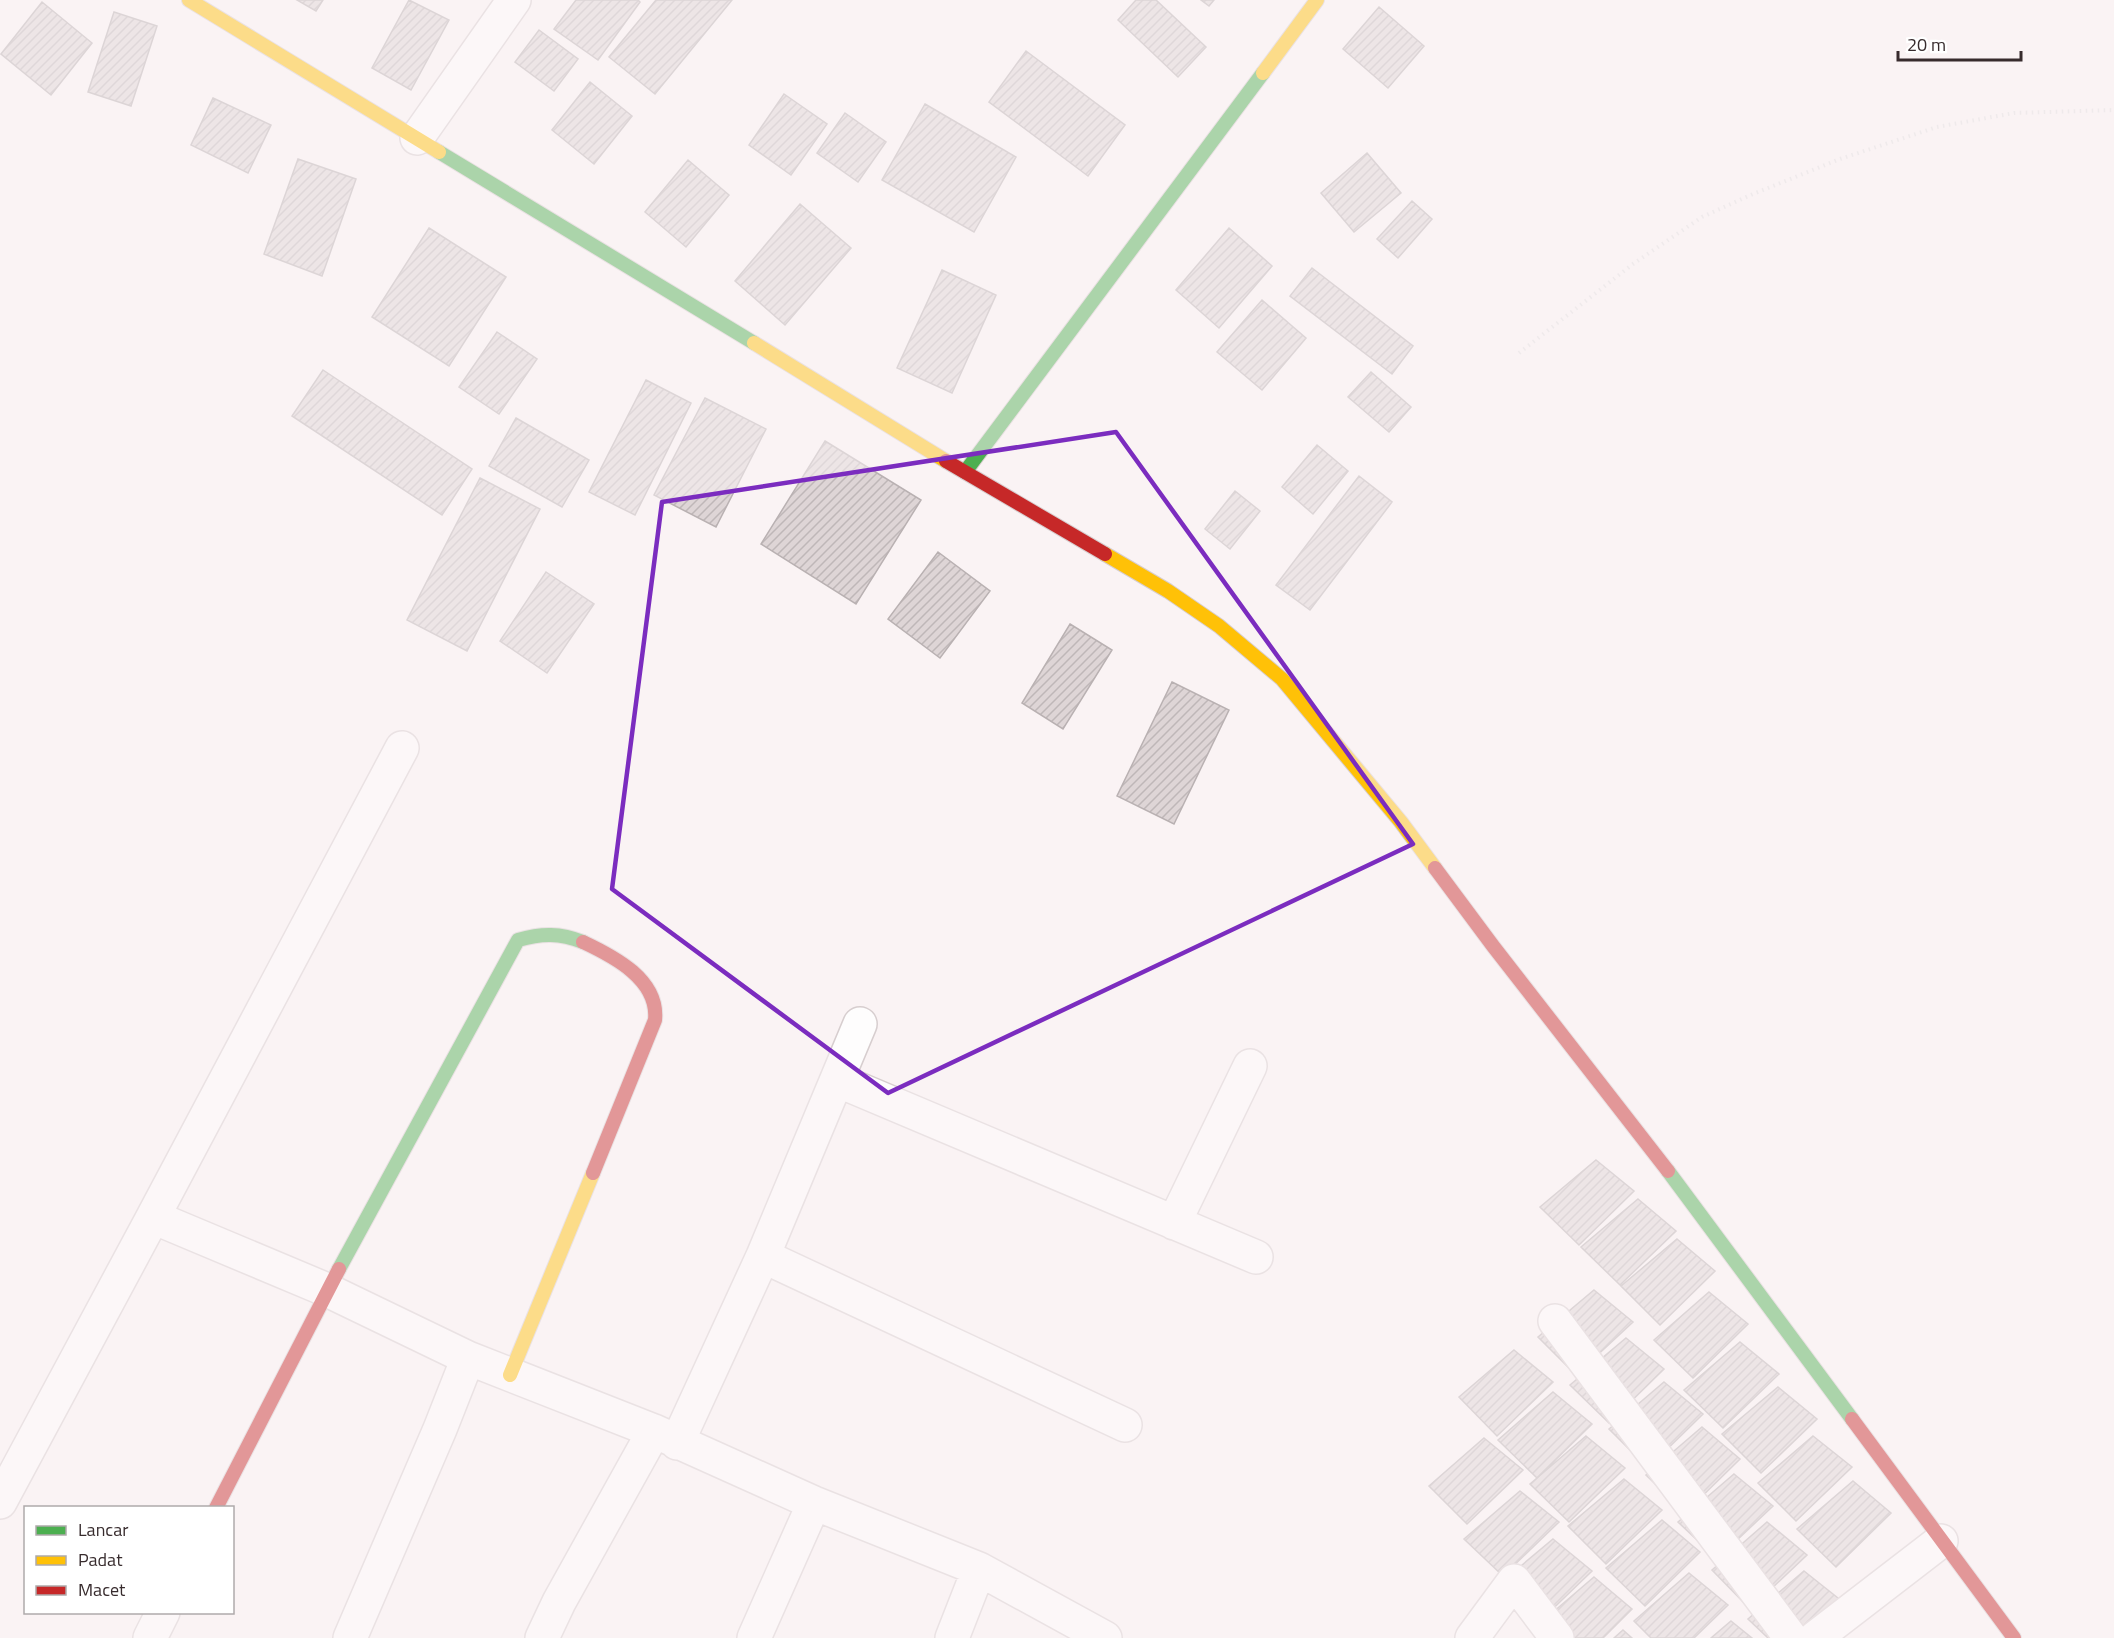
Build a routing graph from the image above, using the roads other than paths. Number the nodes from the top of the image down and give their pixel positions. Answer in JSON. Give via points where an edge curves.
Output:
{"nodes":[{"id":1,"x":189,"y":0,"type":"edge"},
{"id":2,"x":514,"y":0,"type":"edge"},
{"id":3,"x":1317,"y":0,"type":"edge"},
{"id":4,"x":417,"y":138,"type":"junction"},
{"id":5,"x":965,"y":472,"type":"junction"},
{"id":6,"x":402,"y":748,"type":"dead end"},
{"id":7,"x":860,"y":1024,"type":"dead end"},
{"id":8,"x":1250,"y":1066,"type":"dead end"},
{"id":9,"x":837,"y":1080,"type":"junction"},
{"id":10,"x":153,"y":1217,"type":"junction"},
{"id":11,"x":1174,"y":1223,"type":"junction"},
{"id":12,"x":763,"y":1256,"type":"junction"},
{"id":13,"x":1257,"y":1257,"type":"dead end"},
{"id":14,"x":327,"y":1290,"type":"junction"},
{"id":15,"x":1555,"y":1321,"type":"dead end"},
{"id":16,"x":468,"y":1358,"type":"junction"},
{"id":17,"x":510,"y":1375,"type":"junction"},
{"id":18,"x":1125,"y":1425,"type":"dead end"},
{"id":19,"x":665,"y":1437,"type":"junction"},
{"id":20,"x":0,"y":1502,"type":"edge"},
{"id":21,"x":814,"y":1503,"type":"junction"},
{"id":22,"x":217,"y":1506,"type":"edge"},
{"id":23,"x":1941,"y":1541,"type":"junction"},
{"id":24,"x":979,"y":1569,"type":"junction"},
{"id":25,"x":162,"y":1614,"type":"edge"},
{"id":26,"x":150,"y":1638,"type":"edge"},
{"id":27,"x":350,"y":1638,"type":"edge"},
{"id":28,"x":542,"y":1638,"type":"edge"},
{"id":29,"x":754,"y":1638,"type":"edge"},
{"id":30,"x":952,"y":1638,"type":"edge"},
{"id":31,"x":1105,"y":1638,"type":"edge"},
{"id":32,"x":1472,"y":1638,"type":"edge"},
{"id":33,"x":1557,"y":1638,"type":"edge"},
{"id":34,"x":1791,"y":1638,"type":"edge"},
{"id":35,"x":1815,"y":1638,"type":"edge"},
{"id":36,"x":2014,"y":1638,"type":"edge"}],
"edges":[{"from":1,"to":4,"type":"street"},
{"from":2,"to":4,"type":"street"},
{"from":3,"to":5,"type":"street"},
{"from":4,"to":5,"type":"street"},
{"from":5,"to":23,"type":"street","via":[[1168,591],[1219,626],[1282,679],[1401,822],[1648,1144]]},
{"from":6,"to":10,"type":"street"},
{"from":7,"to":9,"type":"street"},
{"from":8,"to":11,"type":"street"},
{"from":9,"to":11,"type":"street"},
{"from":9,"to":12,"type":"street"},
{"from":10,"to":14,"type":"street"},
{"from":10,"to":20,"type":"street"},
{"from":11,"to":13,"type":"street"},
{"from":12,"to":18,"type":"street"},
{"from":12,"to":19,"type":"street"},
{"from":14,"to":16,"type":"street"},
{"from":14,"to":17,"type":"street","via":[[518,940],[548,934],[576,937],[638,976],[656,1005],[654,1020]]},
{"from":14,"to":22,"type":"street"},
{"from":15,"to":34,"type":"street"},
{"from":16,"to":17,"type":"street"},
{"from":16,"to":27,"type":"street"},
{"from":17,"to":19,"type":"street"},
{"from":19,"to":21,"type":"street"},
{"from":19,"to":28,"type":"street","via":[[559,1602]]},
{"from":21,"to":24,"type":"street"},
{"from":21,"to":29,"type":"street"},
{"from":23,"to":35,"type":"street"},
{"from":23,"to":36,"type":"street"},
{"from":24,"to":30,"type":"street"},
{"from":24,"to":31,"type":"street"},
{"from":25,"to":26,"type":"street"},
{"from":32,"to":33,"type":"street","via":[[1514,1581]]}]}
